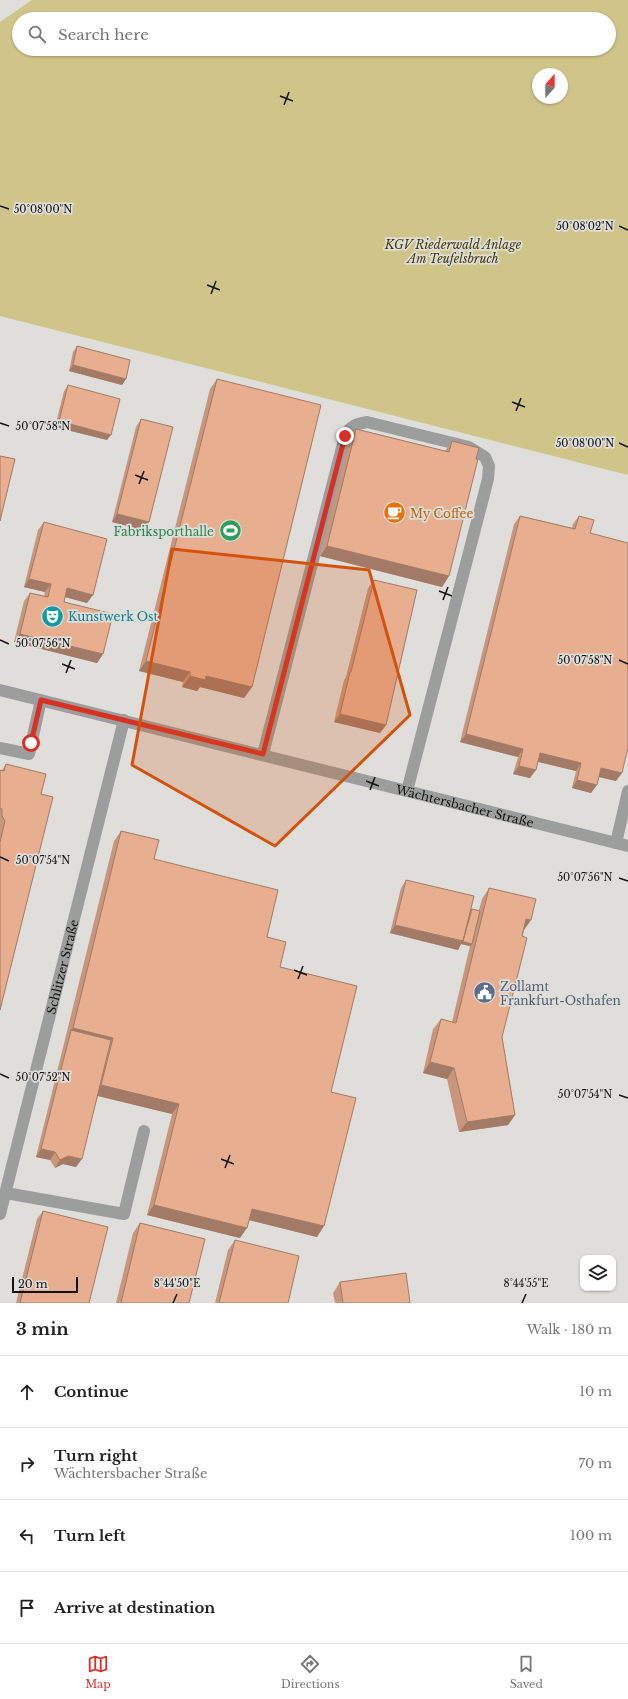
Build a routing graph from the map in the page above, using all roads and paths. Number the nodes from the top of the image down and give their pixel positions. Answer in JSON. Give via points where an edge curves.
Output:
{"nodes":[{"id":1,"x":0,"y":690,"type":"edge"},
{"id":2,"x":41,"y":700,"type":"junction"},
{"id":3,"x":124,"y":720,"type":"junction"},
{"id":4,"x":0,"y":748,"type":"edge"},
{"id":5,"x":263,"y":754,"type":"junction"},
{"id":6,"x":407,"y":791,"type":"junction"},
{"id":7,"x":628,"y":791,"type":"edge"},
{"id":8,"x":616,"y":843,"type":"junction"},
{"id":9,"x":628,"y":846,"type":"edge"},
{"id":10,"x":144,"y":1131,"type":"dead end"},
{"id":11,"x":6,"y":1193,"type":"junction"},
{"id":12,"x":0,"y":1214,"type":"edge"}],
"edges":[{"from":1,"to":2,"type":"street","name":"Wächtersbacher Straße"},
{"from":2,"to":3,"type":"street","name":"Wächtersbacher Straße"},
{"from":2,"to":4,"type":"street","via":[[29,754]]},
{"from":3,"to":5,"type":"street","name":"Wächtersbacher Straße"},
{"from":3,"to":11,"type":"street","name":"Schlitzer Straße"},
{"from":5,"to":6,"type":"street","name":"Wächtersbacher Straße"},
{"from":5,"to":6,"type":"street","via":[[349,428],[367,422],[469,447],[485,457],[489,466],[488,479]]},
{"from":6,"to":8,"type":"street","name":"Wächtersbacher Straße"},
{"from":7,"to":8,"type":"street"},
{"from":8,"to":9,"type":"street","name":"Wächtersbacher Straße"},
{"from":10,"to":11,"type":"street","via":[[124,1214]]},
{"from":11,"to":12,"type":"street","name":"Schlitzer Straße"}]}
